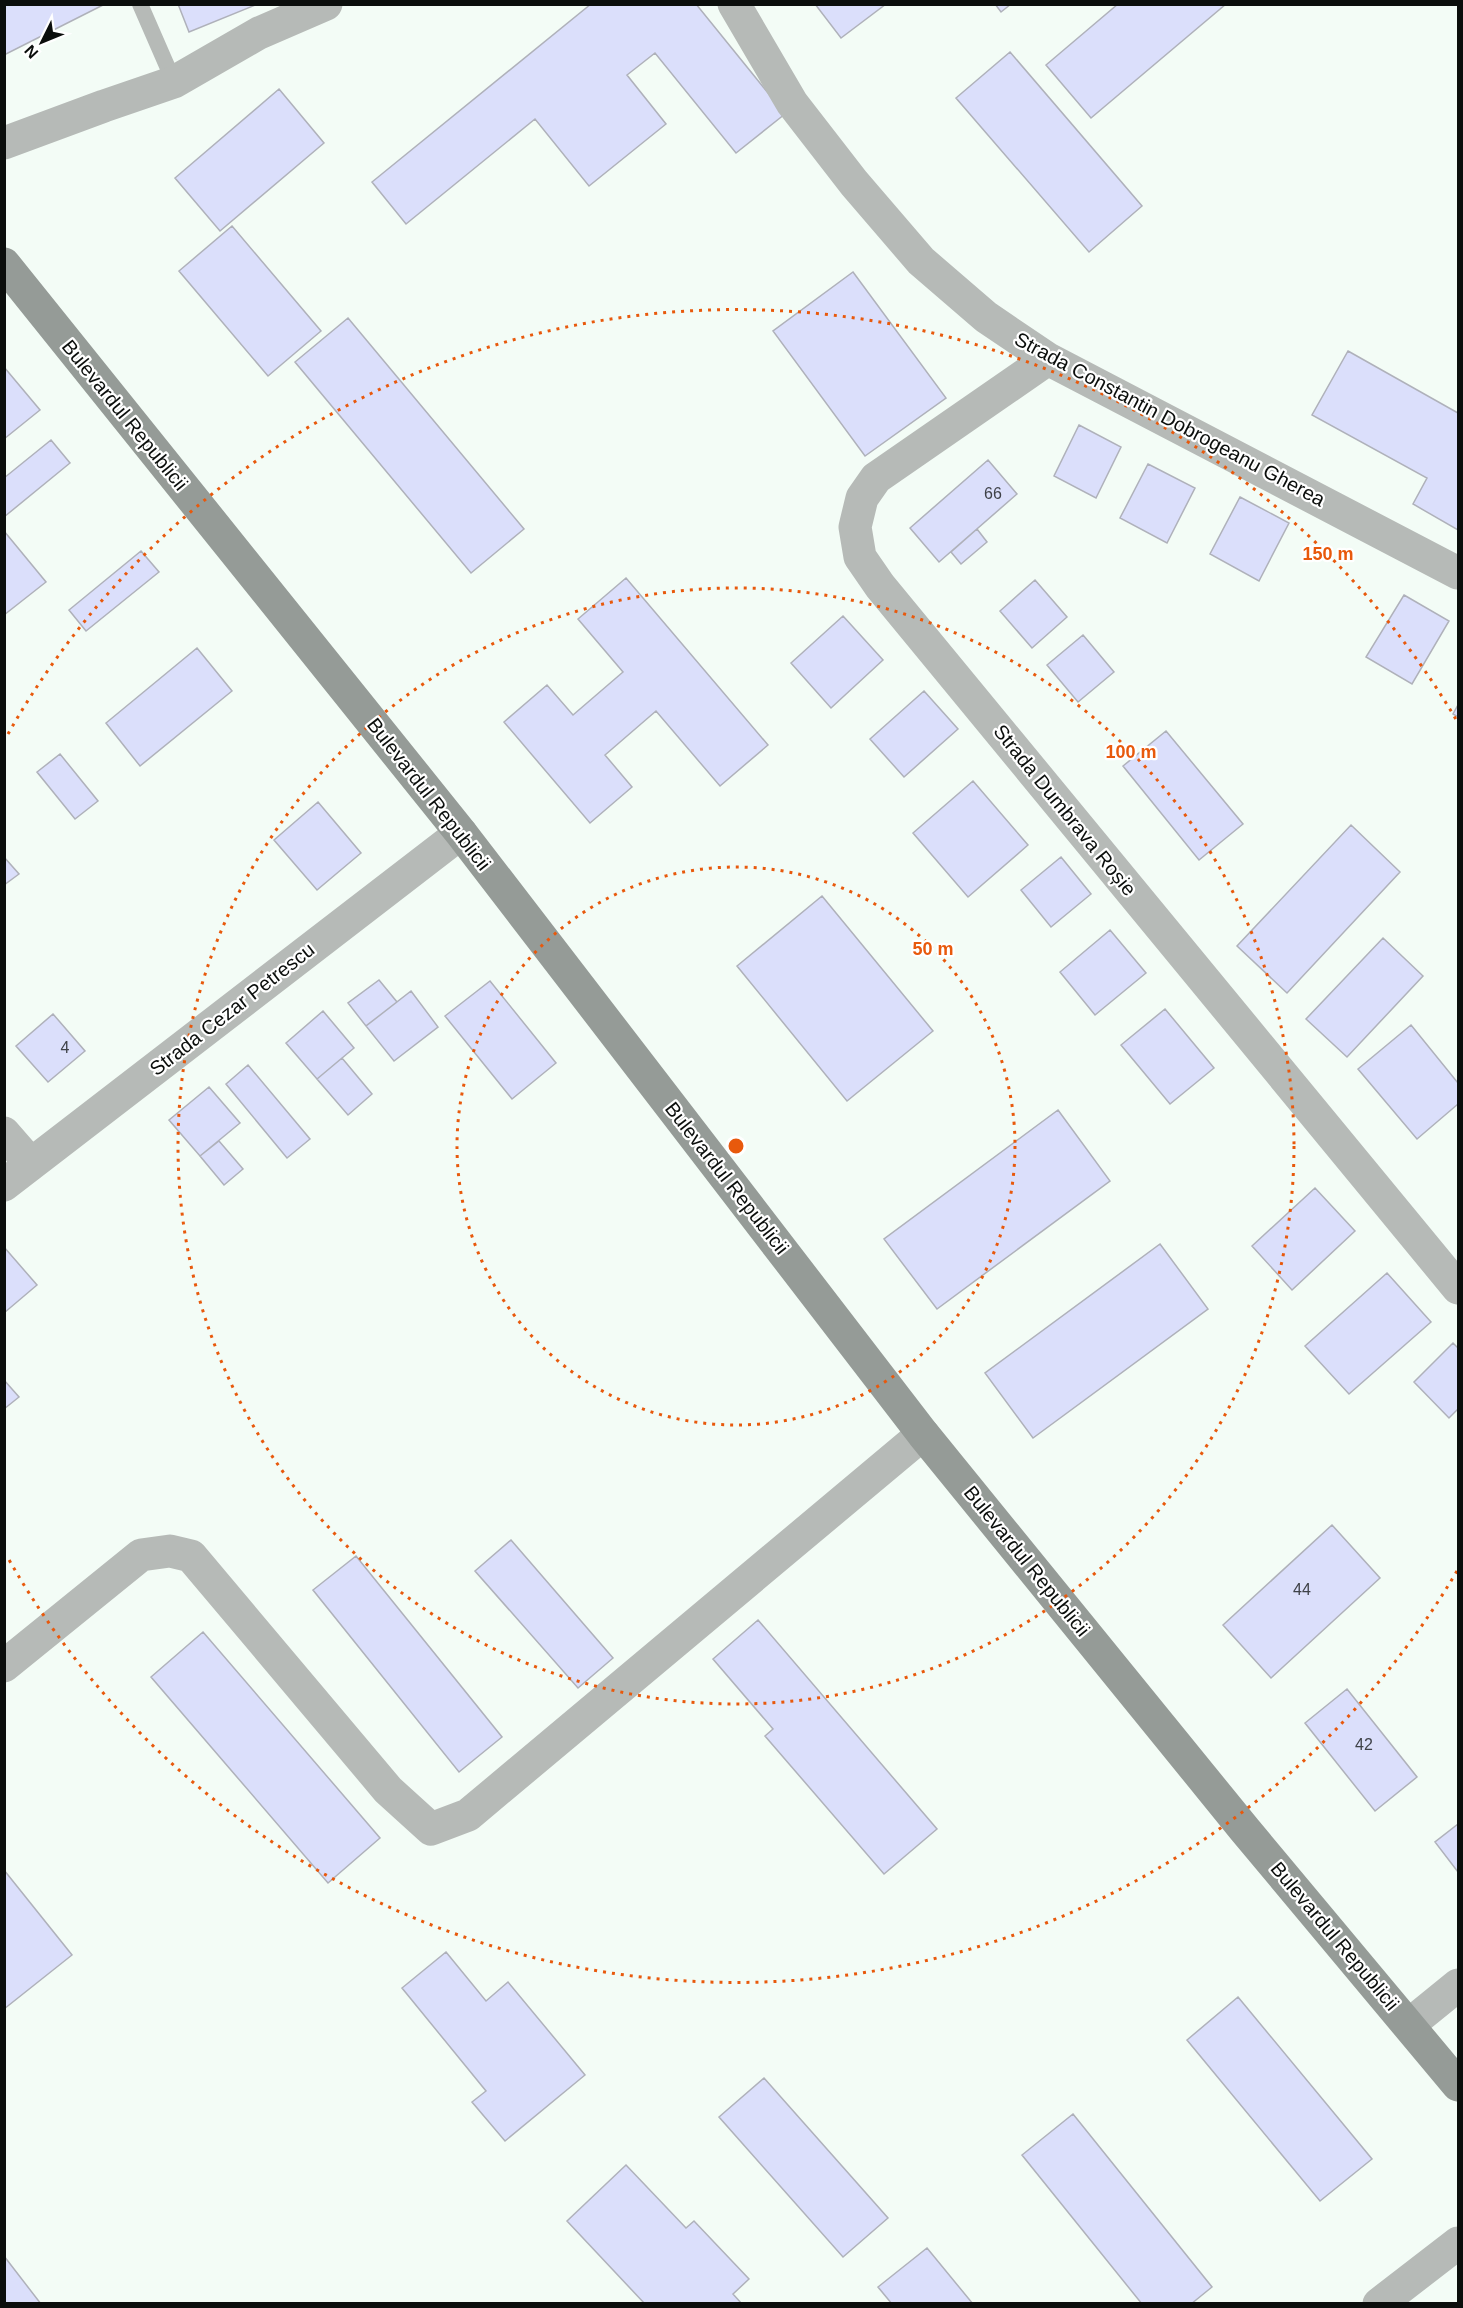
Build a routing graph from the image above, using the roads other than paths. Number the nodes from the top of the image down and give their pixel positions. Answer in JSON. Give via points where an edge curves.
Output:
{"nodes":[{"id":1,"x":140,"y":4,"type":"edge"},
{"id":2,"x":326,"y":4,"type":"edge"},
{"id":3,"x":734,"y":4,"type":"edge"},
{"id":4,"x":174,"y":82,"type":"junction"},
{"id":5,"x":4,"y":143,"type":"edge"},
{"id":6,"x":4,"y":264,"type":"edge"},
{"id":7,"x":1048,"y":359,"type":"junction"},
{"id":8,"x":1458,"y":573,"type":"edge"},
{"id":9,"x":461,"y":833,"type":"junction"},
{"id":10,"x":4,"y":1133,"type":"edge"},
{"id":11,"x":31,"y":1164,"type":"junction"},
{"id":12,"x":4,"y":1185,"type":"edge"},
{"id":13,"x":1458,"y":1288,"type":"edge"},
{"id":14,"x":923,"y":1434,"type":"junction"},
{"id":15,"x":4,"y":1666,"type":"edge"},
{"id":16,"x":1458,"y":1985,"type":"edge"},
{"id":17,"x":1410,"y":2025,"type":"junction"},
{"id":18,"x":1458,"y":2085,"type":"edge"},
{"id":19,"x":1458,"y":2243,"type":"edge"},
{"id":20,"x":1379,"y":2304,"type":"edge"}],
"edges":[{"from":1,"to":4,"type":"lane"},
{"from":2,"to":4,"type":"street","via":[[260,33]]},
{"from":3,"to":7,"type":"street","name":"Strada Constantin Dobrogeanu Gherea","via":[[792,103],[921,261],[986,317]]},
{"from":4,"to":5,"type":"street"},
{"from":6,"to":9,"type":"main road","name":"Bulevardul Republicii"},
{"from":7,"to":8,"type":"street","name":"Strada Constantin Dobrogeanu Gherea"},
{"from":7,"to":13,"type":"street","name":"Strada Dumbrava Roșie","via":[[876,478],[862,498],[855,527],[860,557]]},
{"from":9,"to":11,"type":"street","name":"Strada Cezar Petrescu"},
{"from":9,"to":14,"type":"main road","name":"Bulevardul Republicii"},
{"from":10,"to":11,"type":"street"},
{"from":11,"to":12,"type":"street","name":"Strada Cezar Petrescu"},
{"from":14,"to":15,"type":"street","via":[[468,1815],[431,1829],[388,1790],[191,1556],[170,1551],[141,1555]]},
{"from":14,"to":17,"type":"main road","name":"Bulevardul Republicii","via":[[1245,1830]]},
{"from":16,"to":17,"type":"street"},
{"from":17,"to":18,"type":"main road","name":"Bulevardul Republicii"},
{"from":19,"to":20,"type":"street"}]}
